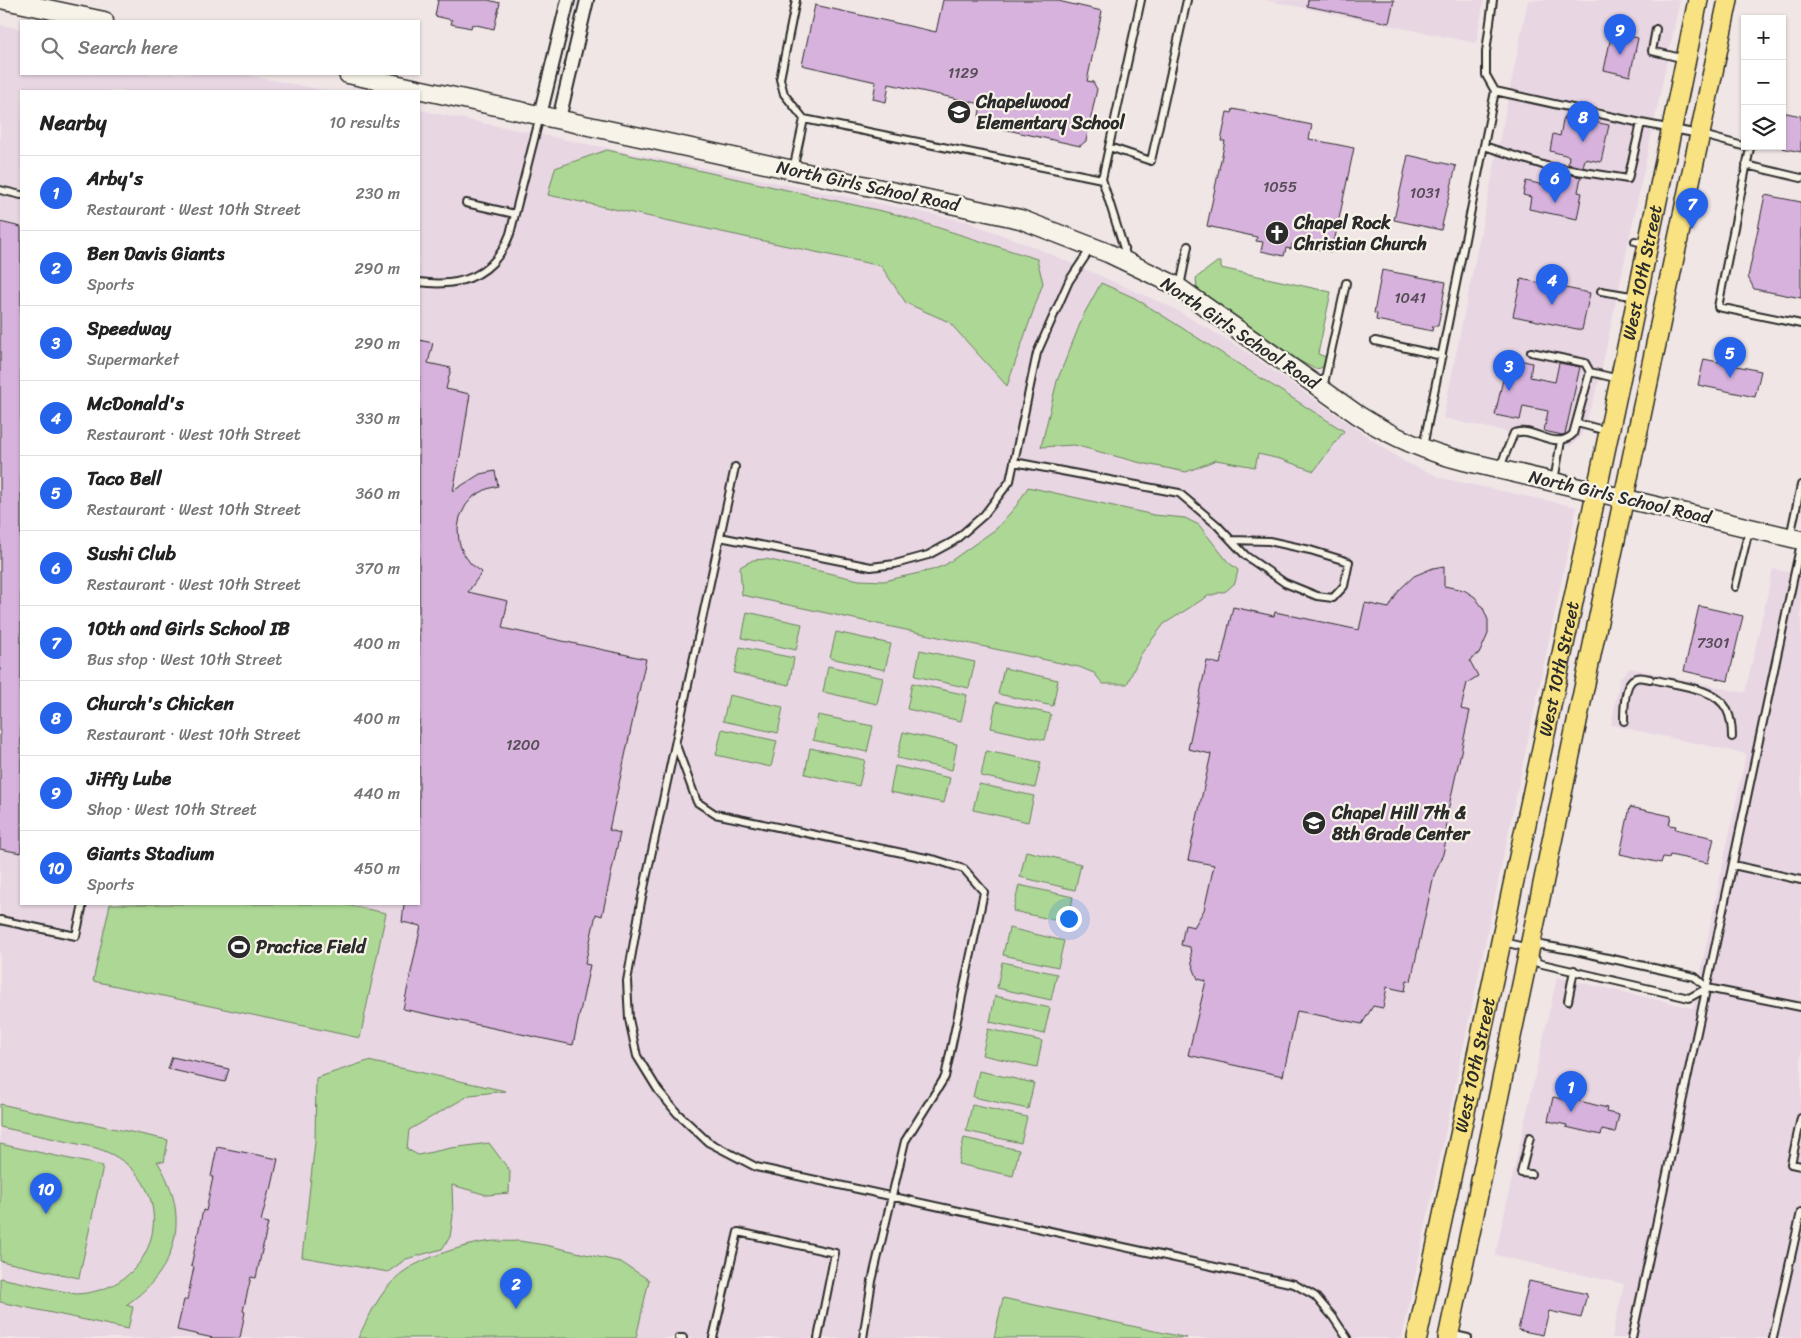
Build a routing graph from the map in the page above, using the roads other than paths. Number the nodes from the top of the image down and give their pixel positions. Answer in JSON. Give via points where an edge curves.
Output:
{"nodes":[{"id":1,"x":5,"y":0,"type":"edge"},
{"id":2,"x":568,"y":0,"type":"edge"},
{"id":3,"x":587,"y":0,"type":"edge"},
{"id":4,"x":796,"y":0,"type":"edge"},
{"id":5,"x":1141,"y":0,"type":"edge"},
{"id":6,"x":1187,"y":0,"type":"edge"},
{"id":7,"x":1492,"y":0,"type":"edge"},
{"id":8,"x":1698,"y":0,"type":"edge"},
{"id":9,"x":1728,"y":0,"type":"edge"},
{"id":10,"x":99,"y":20,"type":"edge"},
{"id":11,"x":1656,"y":29,"type":"dead end"},
{"id":12,"x":1686,"y":59,"type":"junction"},
{"id":13,"x":353,"y":75,"type":"edge"},
{"id":14,"x":1495,"y":91,"type":"junction"},
{"id":15,"x":540,"y":115,"type":"junction"},
{"id":16,"x":559,"y":119,"type":"junction"},
{"id":17,"x":804,"y":120,"type":"junction"},
{"id":18,"x":1641,"y":123,"type":"junction"},
{"id":19,"x":1672,"y":129,"type":"junction"},
{"id":20,"x":1700,"y":134,"type":"junction"},
{"id":21,"x":1484,"y":146,"type":"junction"},
{"id":22,"x":1109,"y":147,"type":"junction"},
{"id":23,"x":1746,"y":165,"type":"junction"},
{"id":24,"x":793,"y":170,"type":"junction"},
{"id":25,"x":1801,"y":178,"type":"edge"},
{"id":26,"x":1102,"y":179,"type":"junction"},
{"id":27,"x":0,"y":190,"type":"edge"},
{"id":28,"x":20,"y":194,"type":"edge"},
{"id":29,"x":466,"y":203,"type":"dead end"},
{"id":30,"x":515,"y":214,"type":"junction"},
{"id":31,"x":1092,"y":246,"type":"junction"},
{"id":32,"x":1188,"y":246,"type":"dead end"},
{"id":33,"x":1128,"y":262,"type":"junction"},
{"id":34,"x":420,"y":282,"type":"edge"},
{"id":35,"x":1346,"y":283,"type":"dead end"},
{"id":36,"x":1179,"y":288,"type":"junction"},
{"id":37,"x":1601,"y":291,"type":"dead end"},
{"id":38,"x":1638,"y":297,"type":"junction"},
{"id":39,"x":1801,"y":324,"type":"edge"},
{"id":40,"x":1375,"y":341,"type":"dead end"},
{"id":41,"x":1531,"y":352,"type":"dead end"},
{"id":42,"x":1442,"y":356,"type":"junction"},
{"id":43,"x":1590,"y":372,"type":"junction"},
{"id":44,"x":1620,"y":379,"type":"junction"},
{"id":45,"x":1323,"y":390,"type":"junction"},
{"id":46,"x":1577,"y":423,"type":"junction"},
{"id":47,"x":1610,"y":431,"type":"junction"},
{"id":48,"x":1561,"y":441,"type":"junction"},
{"id":49,"x":1422,"y":448,"type":"junction"},
{"id":50,"x":1014,"y":462,"type":"junction"},
{"id":51,"x":735,"y":467,"type":"dead end"},
{"id":52,"x":1498,"y":469,"type":"junction"},
{"id":53,"x":1554,"y":482,"type":"junction"},
{"id":54,"x":1801,"y":485,"type":"edge"},
{"id":55,"x":1597,"y":492,"type":"junction"},
{"id":56,"x":1624,"y":498,"type":"junction"},
{"id":57,"x":1750,"y":528,"type":"junction"},
{"id":58,"x":720,"y":537,"type":"junction"},
{"id":59,"x":1231,"y":540,"type":"junction"},
{"id":60,"x":1797,"y":540,"type":"edge"},
{"id":61,"x":1734,"y":587,"type":"dead end"},
{"id":62,"x":1624,"y":721,"type":"dead end"},
{"id":63,"x":1732,"y":737,"type":"dead end"},
{"id":64,"x":676,"y":744,"type":"junction"},
{"id":65,"x":1733,"y":865,"type":"junction"},
{"id":66,"x":1801,"y":880,"type":"edge"},
{"id":67,"x":83,"y":905,"type":"edge"},
{"id":68,"x":0,"y":920,"type":"edge"},
{"id":69,"x":1501,"y":942,"type":"junction"},
{"id":70,"x":1530,"y":948,"type":"junction"},
{"id":71,"x":1574,"y":970,"type":"junction"},
{"id":72,"x":1707,"y":988,"type":"junction"},
{"id":73,"x":1568,"y":1001,"type":"dead end"},
{"id":74,"x":1801,"y":1007,"type":"edge"},
{"id":75,"x":1801,"y":1118,"type":"edge"},
{"id":76,"x":1530,"y":1137,"type":"dead end"},
{"id":77,"x":1801,"y":1166,"type":"edge"},
{"id":78,"x":1531,"y":1174,"type":"dead end"},
{"id":79,"x":891,"y":1197,"type":"junction"},
{"id":80,"x":1801,"y":1212,"type":"edge"},
{"id":81,"x":1448,"y":1336,"type":"edge"},
{"id":82,"x":678,"y":1338,"type":"edge"},
{"id":83,"x":683,"y":1338,"type":"edge"},
{"id":84,"x":713,"y":1338,"type":"edge"},
{"id":85,"x":818,"y":1338,"type":"edge"},
{"id":86,"x":863,"y":1338,"type":"edge"},
{"id":87,"x":1347,"y":1338,"type":"edge"},
{"id":88,"x":1417,"y":1338,"type":"edge"},
{"id":89,"x":1468,"y":1338,"type":"edge"},
{"id":90,"x":1632,"y":1338,"type":"edge"},
{"id":91,"x":1773,"y":1338,"type":"edge"}],
"edges":[{"from":1,"to":10,"type":"main road"},
{"from":2,"to":15,"type":"street"},
{"from":3,"to":16,"type":"street"},
{"from":4,"to":17,"type":"lane","via":[[780,79],[784,94]]},
{"from":5,"to":22,"type":"lane"},
{"from":6,"to":22,"type":"lane","via":[[1151,161]]},
{"from":7,"to":14,"type":"lane","via":[[1486,75]]},
{"from":8,"to":12,"type":"main road","name":"West 10th Street"},
{"from":9,"to":20,"type":"main road","name":"West 10th Street"},
{"from":11,"to":12,"type":"lane","via":[[1652,51]]},
{"from":12,"to":19,"type":"main road","name":"West 10th Street"},
{"from":13,"to":15,"type":"main road","name":"North Girls School Road"},
{"from":14,"to":18,"type":"lane"},
{"from":14,"to":21,"type":"lane"},
{"from":15,"to":16,"type":"main road","name":"North Girls School Road"},
{"from":15,"to":30,"type":"lane"},
{"from":16,"to":24,"type":"main road","name":"North Girls School Road"},
{"from":17,"to":24,"type":"lane"},
{"from":17,"to":26,"type":"lane"},
{"from":18,"to":19,"type":"lane"},
{"from":18,"to":21,"type":"lane","via":[[1628,179],[1546,166]]},
{"from":19,"to":20,"type":"lane"},
{"from":19,"to":38,"type":"main road","name":"West 10th Street","via":[[1642,243]]},
{"from":20,"to":23,"type":"lane","via":[[1750,148]]},
{"from":20,"to":56,"type":"main road","name":"West 10th Street"},
{"from":21,"to":42,"type":"lane"},
{"from":22,"to":26,"type":"lane"},
{"from":23,"to":25,"type":"lane"},
{"from":23,"to":39,"type":"lane","via":[[1718,307]]},
{"from":24,"to":31,"type":"main road","name":"North Girls School Road","via":[[1020,219]]},
{"from":26,"to":33,"type":"lane"},
{"from":27,"to":28,"type":"lane"},
{"from":29,"to":30,"type":"lane"},
{"from":30,"to":34,"type":"lane","via":[[504,250],[484,271],[458,282]]},
{"from":31,"to":33,"type":"main road","name":"North Girls School Road"},
{"from":31,"to":50,"type":"lane","via":[[1069,281],[1037,353]]},
{"from":32,"to":36,"type":"lane"},
{"from":33,"to":36,"type":"main road","name":"North Girls School Road"},
{"from":35,"to":45,"type":"lane"},
{"from":36,"to":45,"type":"main road","name":"North Girls School Road"},
{"from":37,"to":38,"type":"lane"},
{"from":38,"to":44,"type":"main road","name":"West 10th Street"},
{"from":40,"to":42,"type":"lane"},
{"from":41,"to":43,"type":"lane","via":[[1585,363]]},
{"from":42,"to":49,"type":"lane"},
{"from":43,"to":44,"type":"lane"},
{"from":43,"to":46,"type":"lane"},
{"from":44,"to":47,"type":"main road","name":"West 10th Street"},
{"from":45,"to":49,"type":"main road","name":"North Girls School Road","via":[[1371,423]]},
{"from":46,"to":47,"type":"lane"},
{"from":46,"to":48,"type":"lane","via":[[1574,434]]},
{"from":47,"to":55,"type":"main road","name":"West 10th Street"},
{"from":48,"to":52,"type":"lane","via":[[1524,431],[1514,433]]},
{"from":48,"to":53,"type":"lane"},
{"from":49,"to":52,"type":"main road","name":"North Girls School Road"},
{"from":50,"to":58,"type":"lane","via":[[1010,481],[984,515],[960,536],[928,555],[895,564],[871,567]]},
{"from":50,"to":59,"type":"lane","via":[[1179,493]]},
{"from":51,"to":58,"type":"lane"},
{"from":52,"to":53,"type":"main road","name":"North Girls School Road"},
{"from":53,"to":55,"type":"main road","name":"North Girls School Road"},
{"from":54,"to":60,"type":"lane"},
{"from":55,"to":56,"type":"main road","name":"North Girls School Road"},
{"from":55,"to":69,"type":"main road","name":"West 10th Street"},
{"from":56,"to":57,"type":"main road","name":"North Girls School Road"},
{"from":56,"to":70,"type":"main road","name":"West 10th Street"},
{"from":57,"to":60,"type":"main road","name":"North Girls School Road"},
{"from":57,"to":61,"type":"lane"},
{"from":58,"to":64,"type":"lane"},
{"from":59,"to":59,"type":"lane","via":[[1246,556],[1285,583],[1317,596],[1333,598],[1344,586],[1349,562],[1269,542]]},
{"from":60,"to":65,"type":"lane"},
{"from":62,"to":63,"type":"lane","via":[[1629,685],[1639,677],[1706,692],[1719,699],[1727,709]]},
{"from":64,"to":79,"type":"lane","via":[[627,981],[629,1019],[637,1056],[658,1090],[708,1142],[756,1167]]},
{"from":64,"to":79,"type":"lane","via":[[697,802],[715,814],[936,860],[964,869],[984,892],[945,1077],[905,1141]]},
{"from":65,"to":66,"type":"lane"},
{"from":65,"to":72,"type":"lane"},
{"from":67,"to":68,"type":"lane","via":[[76,936]]},
{"from":69,"to":70,"type":"lane"},
{"from":69,"to":88,"type":"main road","name":"West 10th Street"},
{"from":70,"to":71,"type":"lane","via":[[1538,963]]},
{"from":70,"to":72,"type":"lane","via":[[1541,945],[1572,950],[1695,977]]},
{"from":70,"to":81,"type":"main road","name":"West 10th Street"},
{"from":71,"to":72,"type":"lane","via":[[1689,998]]},
{"from":71,"to":73,"type":"lane"},
{"from":72,"to":74,"type":"lane"},
{"from":72,"to":90,"type":"lane"},
{"from":75,"to":77,"type":"lane","via":[[1791,1164]]},
{"from":76,"to":78,"type":"lane","via":[[1522,1172]]},
{"from":79,"to":86,"type":"lane"},
{"from":79,"to":87,"type":"lane","via":[[1294,1284],[1315,1296]]},
{"from":80,"to":91,"type":"lane"},
{"from":81,"to":89,"type":"lane"},
{"from":82,"to":83,"type":"lane"},
{"from":84,"to":85,"type":"lane","via":[[738,1232],[834,1253]]}]}
